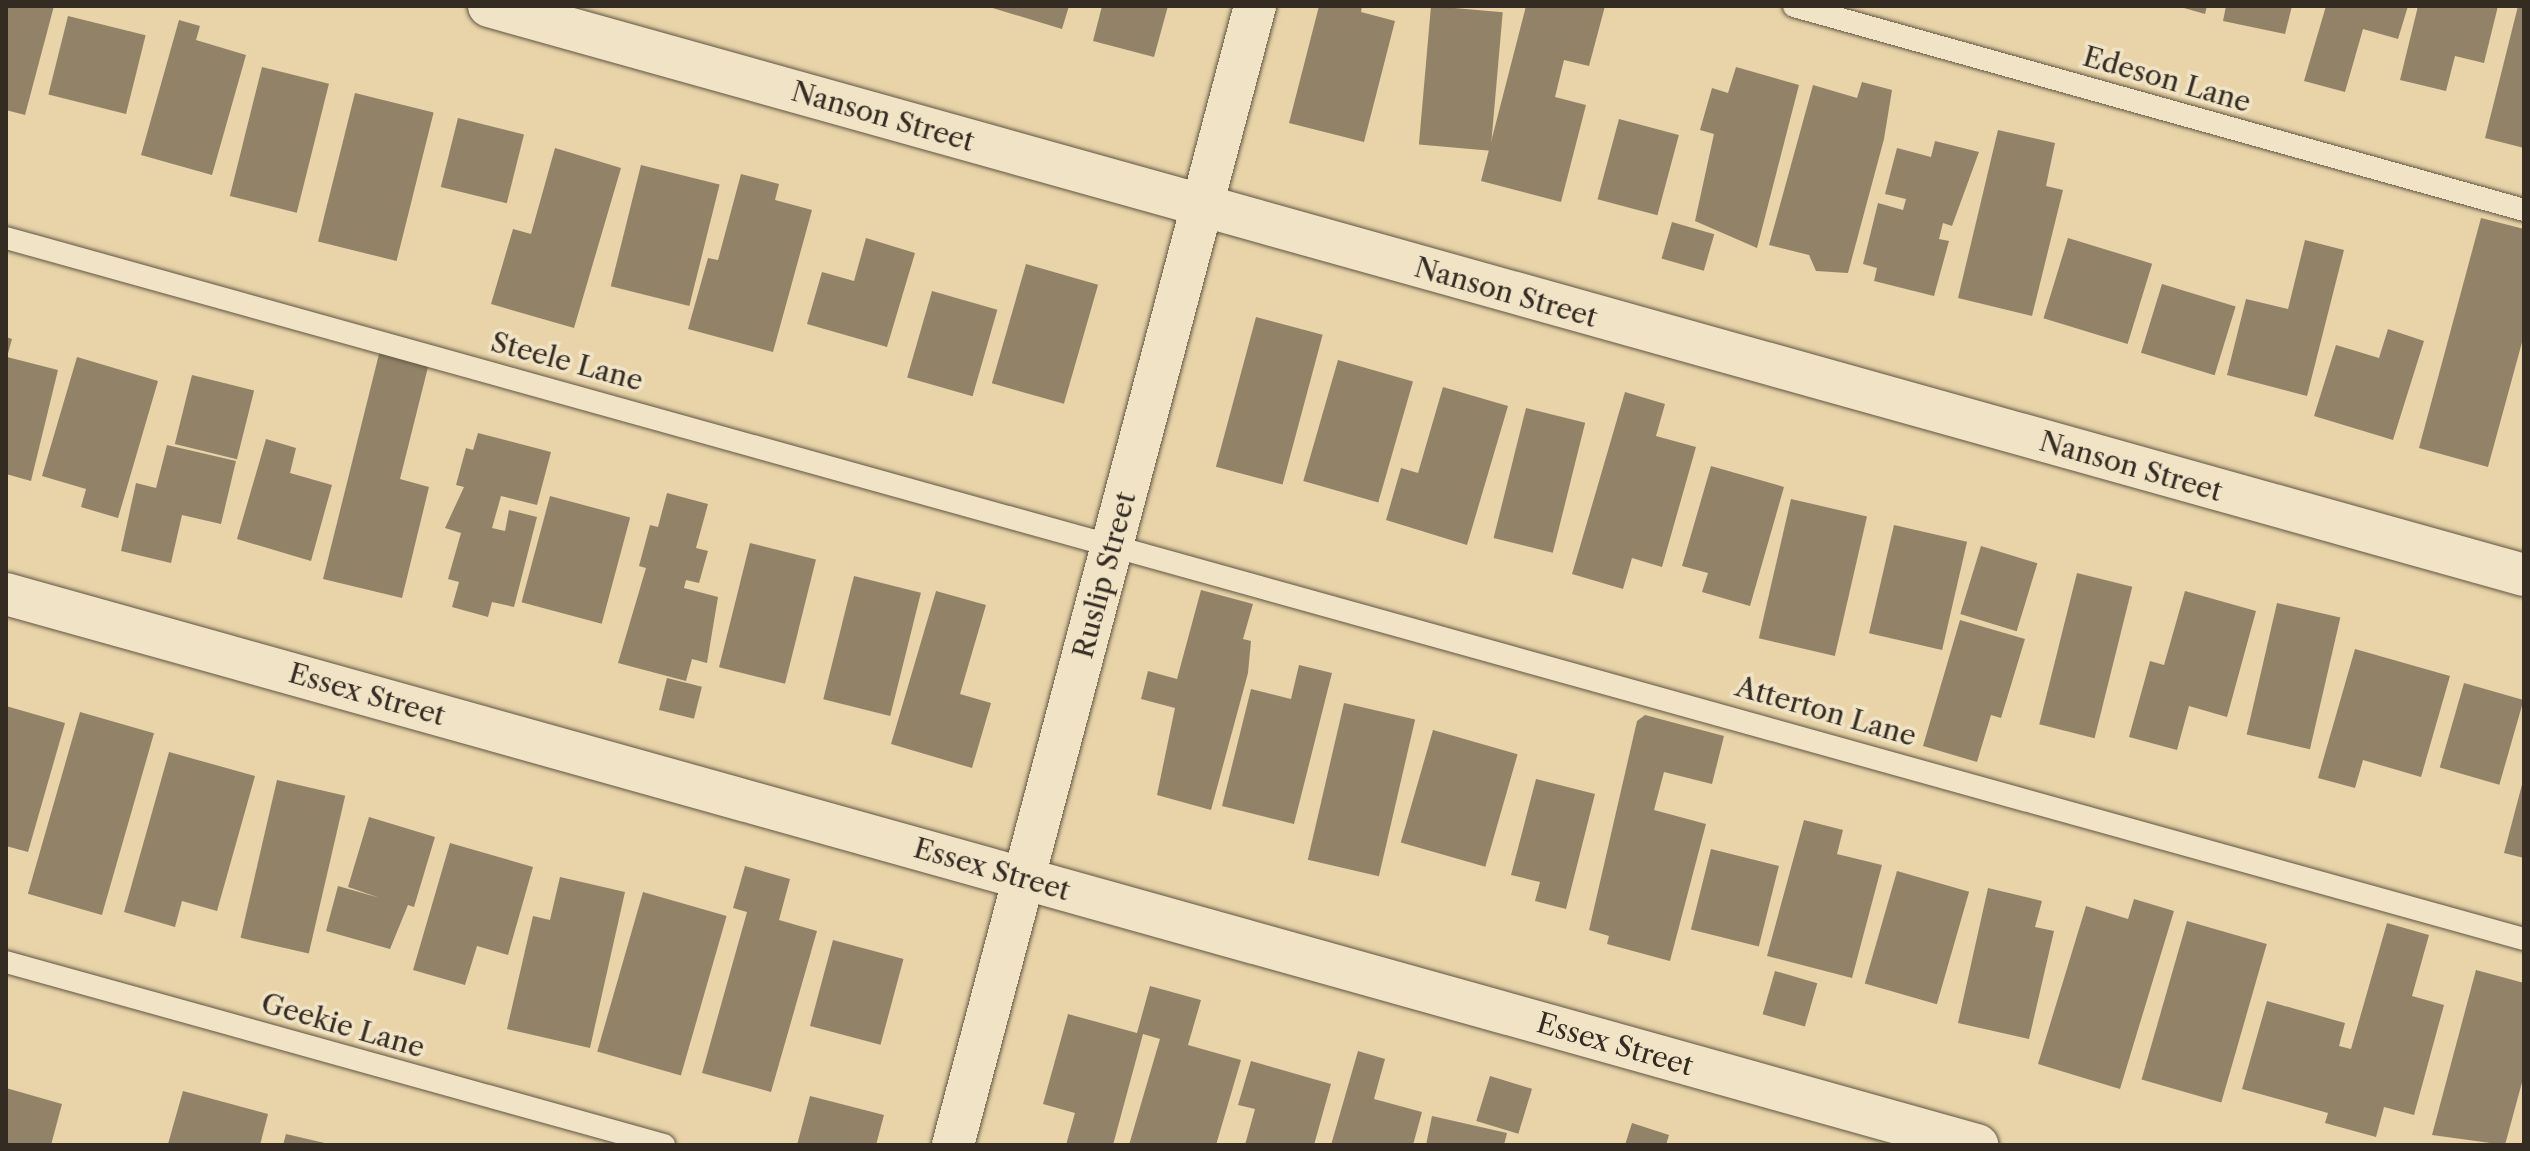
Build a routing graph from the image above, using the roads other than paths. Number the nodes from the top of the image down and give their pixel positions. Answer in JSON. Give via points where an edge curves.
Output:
{"nodes":[{"id":1,"x":489,"y":6,"type":"edge"},
{"id":2,"x":1255,"y":6,"type":"edge"},
{"id":3,"x":1794,"y":6,"type":"edge"},
{"id":4,"x":1202,"y":207,"type":"junction"},
{"id":5,"x":2524,"y":210,"type":"edge"},
{"id":6,"x":6,"y":238,"type":"edge"},
{"id":7,"x":1113,"y":542,"type":"junction"},
{"id":8,"x":2524,"y":575,"type":"edge"},
{"id":9,"x":6,"y":594,"type":"edge"},
{"id":10,"x":1024,"y":878,"type":"junction"},
{"id":11,"x":2524,"y":939,"type":"edge"},
{"id":12,"x":6,"y":962,"type":"edge"},
{"id":13,"x":664,"y":1145,"type":"edge"},
{"id":14,"x":953,"y":1145,"type":"edge"},
{"id":15,"x":1977,"y":1145,"type":"edge"}],
"edges":[{"from":1,"to":4,"type":"street","name":"Nanson Street"},
{"from":2,"to":4,"type":"street","name":"Ruslip Street"},
{"from":3,"to":5,"type":"lane","name":"Edeson Lane"},
{"from":4,"to":7,"type":"street","name":"Ruslip Street"},
{"from":4,"to":8,"type":"street","name":"Nanson Street"},
{"from":6,"to":7,"type":"lane","name":"Steele Lane"},
{"from":7,"to":10,"type":"street","name":"Ruslip Street"},
{"from":7,"to":11,"type":"lane","name":"Atterton Lane"},
{"from":9,"to":10,"type":"street","name":"Essex Street"},
{"from":10,"to":14,"type":"street","name":"Ruslip Street"},
{"from":10,"to":15,"type":"street","name":"Essex Street"},
{"from":12,"to":13,"type":"lane","name":"Geekie Lane"}]}
